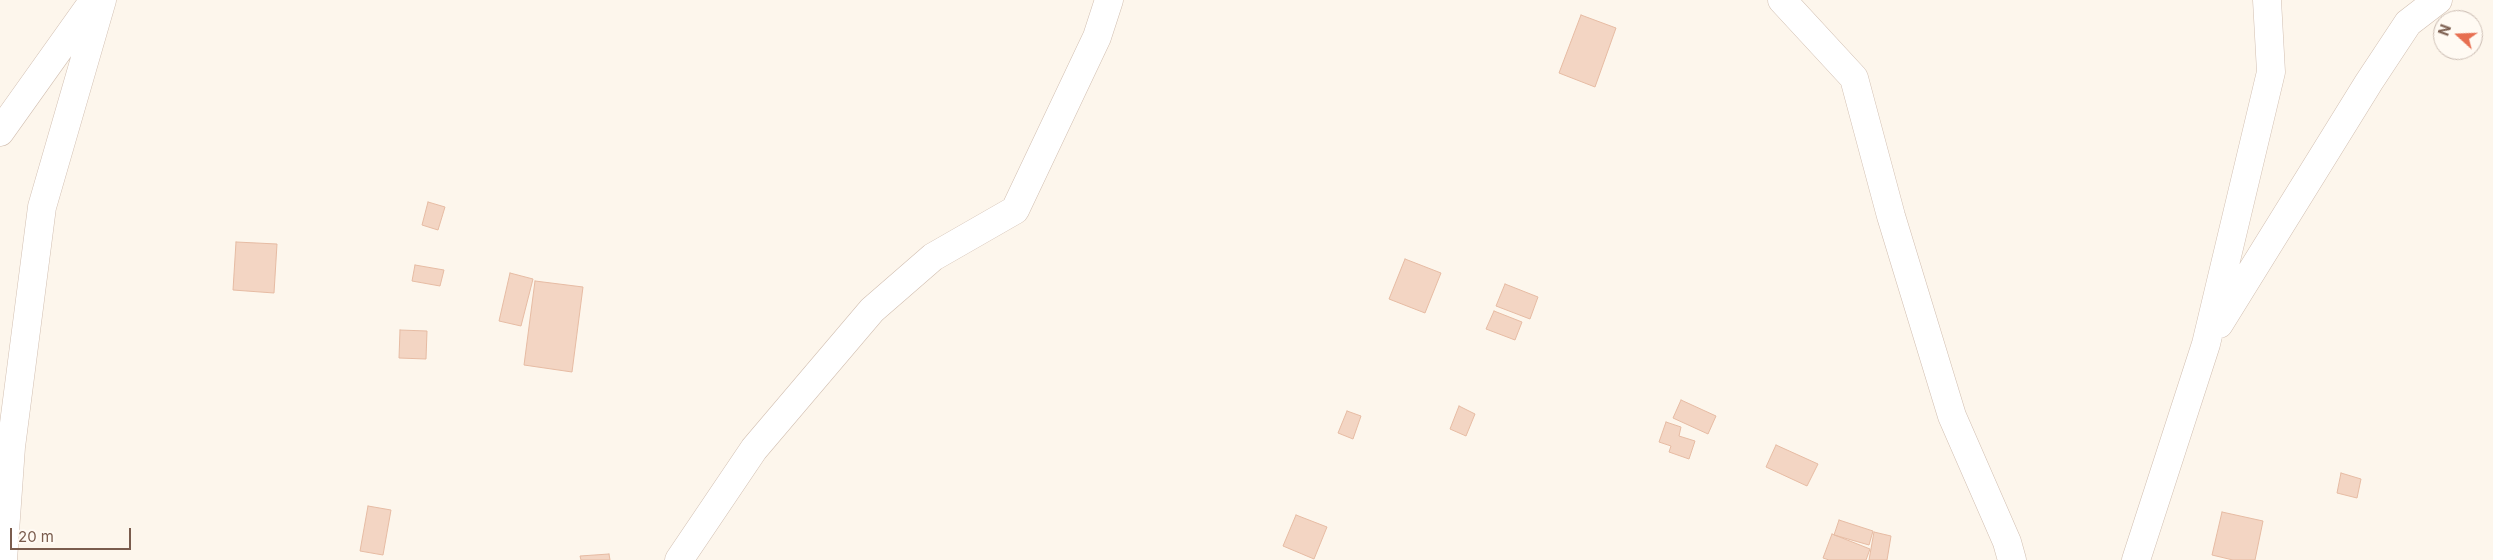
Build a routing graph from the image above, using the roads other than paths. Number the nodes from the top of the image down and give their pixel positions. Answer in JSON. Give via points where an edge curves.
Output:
{"nodes":[{"id":1,"x":94,"y":0,"type":"edge"},
{"id":2,"x":102,"y":0,"type":"edge"},
{"id":3,"x":1108,"y":0,"type":"edge"},
{"id":4,"x":1782,"y":0,"type":"edge"},
{"id":5,"x":2267,"y":0,"type":"edge"},
{"id":6,"x":2438,"y":0,"type":"edge"},
{"id":7,"x":0,"y":132,"type":"edge"},
{"id":8,"x":2206,"y":344,"type":"junction"},
{"id":9,"x":3,"y":560,"type":"edge"},
{"id":10,"x":679,"y":560,"type":"edge"},
{"id":11,"x":2012,"y":560,"type":"edge"},
{"id":12,"x":2136,"y":560,"type":"edge"}],
"edges":[{"from":1,"to":7,"type":"street"},
{"from":2,"to":9,"type":"street","via":[[42,207],[11,447]]},
{"from":3,"to":10,"type":"street","via":[[1097,37],[1015,210],[933,257],[872,310],[754,449]]},
{"from":4,"to":11,"type":"street","via":[[1854,78],[1890,216],[1952,416]]},
{"from":5,"to":8,"type":"street","via":[[2271,72]]},
{"from":6,"to":8,"type":"street","via":[[2408,23],[2368,82]]},
{"from":8,"to":12,"type":"street"}]}
